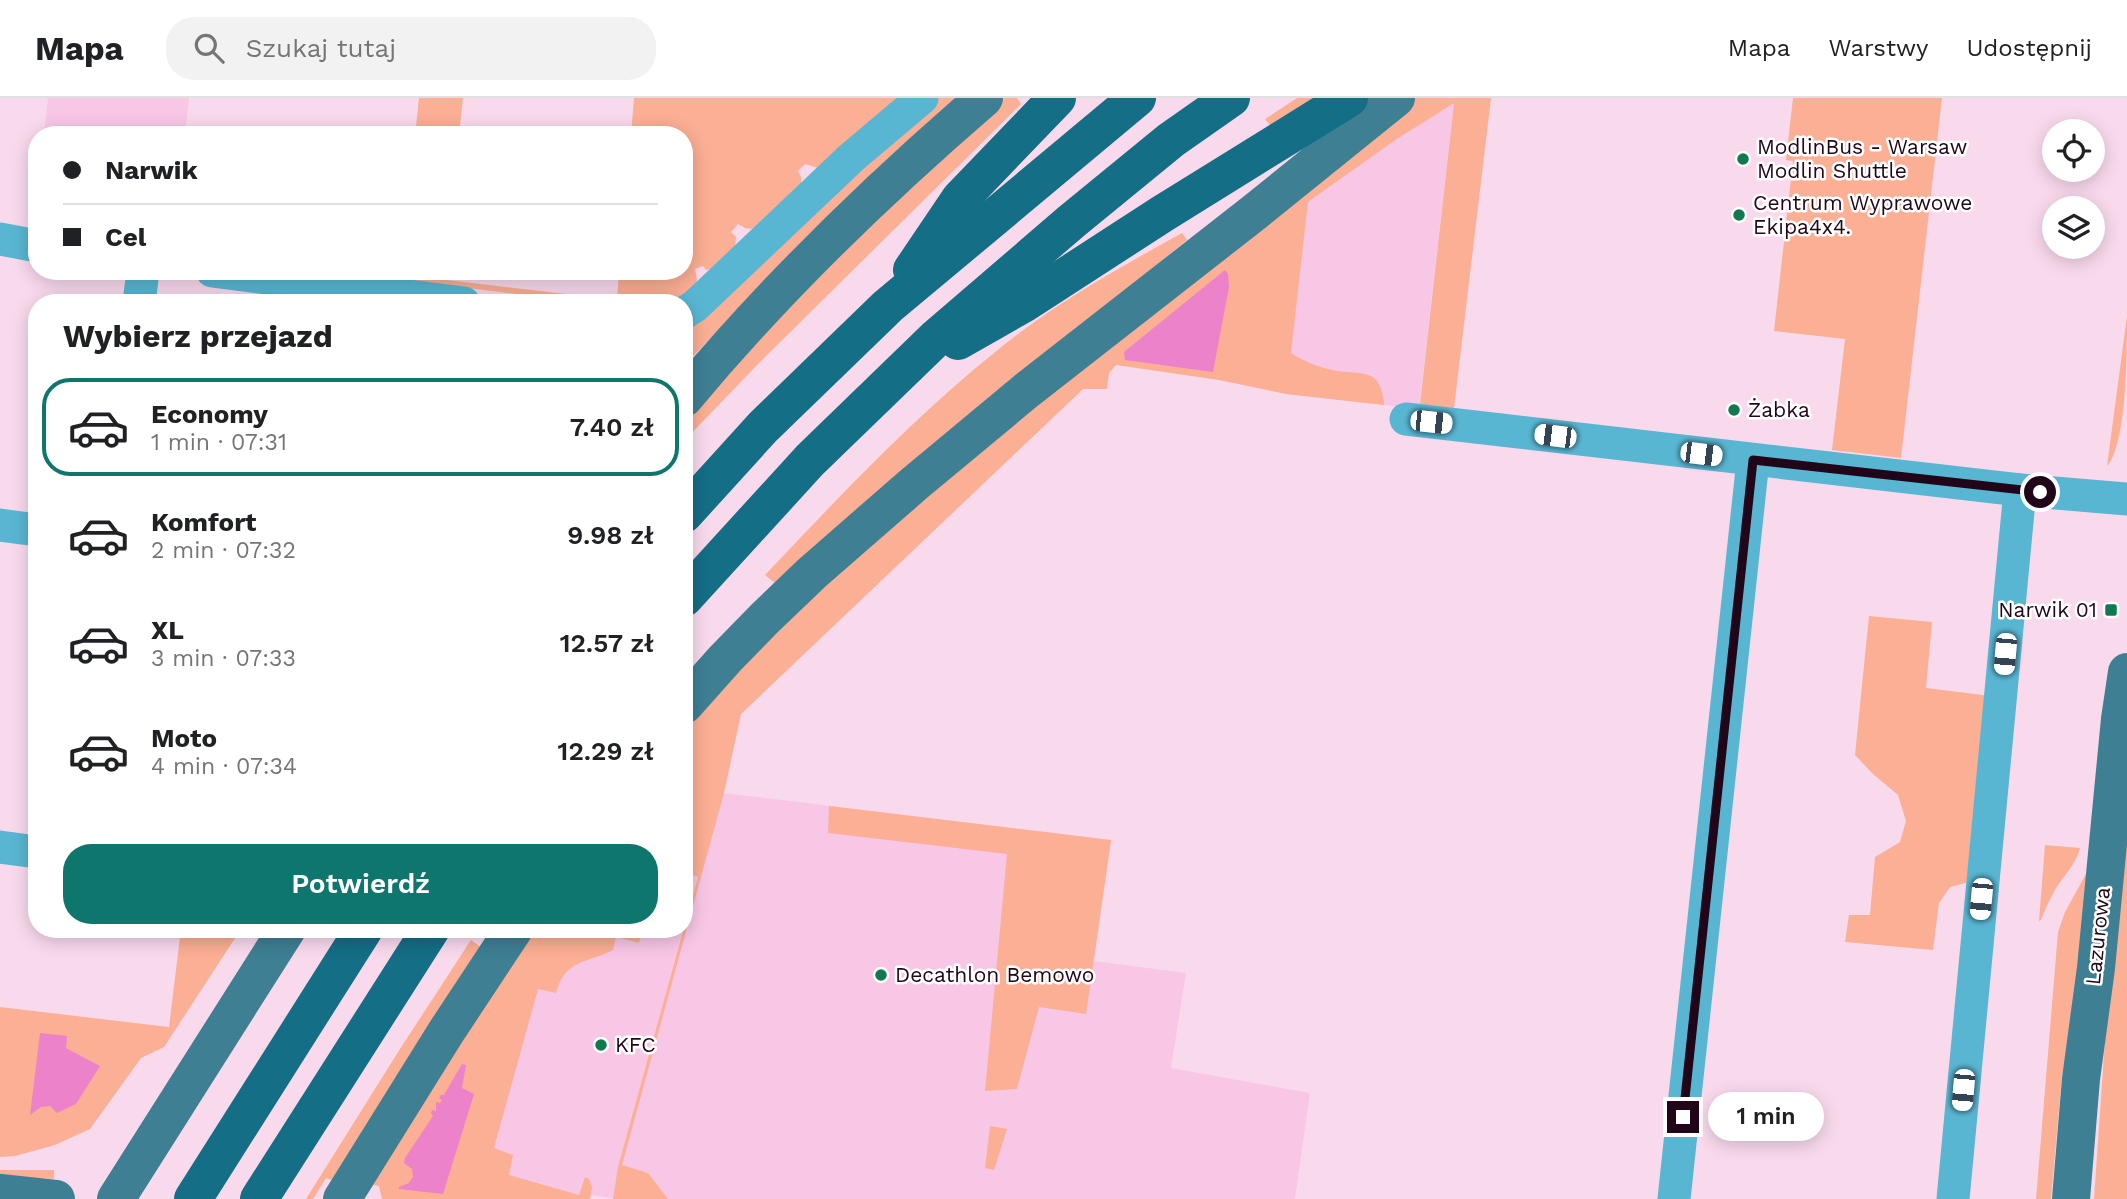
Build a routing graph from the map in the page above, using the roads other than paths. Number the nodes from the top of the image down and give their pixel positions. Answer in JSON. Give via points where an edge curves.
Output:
{"nodes":[{"id":1,"x":922,"y":98,"type":"edge"},
{"id":2,"x":984,"y":98,"type":"edge"},
{"id":3,"x":1057,"y":98,"type":"edge"},
{"id":4,"x":1137,"y":98,"type":"edge"},
{"id":5,"x":1231,"y":98,"type":"edge"},
{"id":6,"x":1349,"y":98,"type":"edge"},
{"id":7,"x":1396,"y":98,"type":"edge"},
{"id":8,"x":0,"y":239,"type":"edge"},
{"id":9,"x":28,"y":244,"type":"edge"},
{"id":10,"x":283,"y":280,"type":"edge"},
{"id":11,"x":393,"y":294,"type":"edge"},
{"id":12,"x":888,"y":306,"type":"junction"},
{"id":13,"x":693,"y":307,"type":"edge"},
{"id":14,"x":898,"y":374,"type":"junction"},
{"id":15,"x":693,"y":388,"type":"edge"},
{"id":16,"x":1406,"y":419,"type":"dead end"},
{"id":17,"x":1753,"y":460,"type":"junction"},
{"id":18,"x":2020,"y":490,"type":"junction"},
{"id":19,"x":2127,"y":499,"type":"edge"},
{"id":20,"x":693,"y":504,"type":"edge"},
{"id":21,"x":0,"y":525,"type":"edge"},
{"id":22,"x":28,"y":529,"type":"edge"},
{"id":23,"x":693,"y":588,"type":"edge"},
{"id":24,"x":2127,"y":672,"type":"edge"},
{"id":25,"x":693,"y":695,"type":"edge"},
{"id":26,"x":0,"y":847,"type":"edge"},
{"id":27,"x":28,"y":851,"type":"edge"},
{"id":28,"x":281,"y":938,"type":"edge"},
{"id":29,"x":358,"y":938,"type":"edge"},
{"id":30,"x":425,"y":938,"type":"edge"},
{"id":31,"x":508,"y":938,"type":"edge"},
{"id":32,"x":0,"y":1193,"type":"edge"},
{"id":33,"x":56,"y":1199,"type":"edge"},
{"id":34,"x":116,"y":1199,"type":"edge"},
{"id":35,"x":193,"y":1199,"type":"edge"},
{"id":36,"x":260,"y":1199,"type":"edge"},
{"id":37,"x":342,"y":1199,"type":"edge"},
{"id":38,"x":1674,"y":1199,"type":"edge"},
{"id":39,"x":1953,"y":1199,"type":"edge"},
{"id":40,"x":2071,"y":1199,"type":"edge"}],
"edges":[{"from":1,"to":13,"type":"street","via":[[851,158]]},
{"from":2,"to":15,"type":"main road","via":[[827,241]]},
{"from":3,"to":12,"type":"highway","via":[[960,199]]},
{"from":4,"to":12,"type":"highway"},
{"from":5,"to":14,"type":"highway","via":[[1072,221]]},
{"from":6,"to":14,"type":"highway","via":[[1023,304]]},
{"from":7,"to":25,"type":"main road","via":[[914,484],[783,600]]},
{"from":8,"to":9,"type":"street"},
{"from":10,"to":11,"type":"street"},
{"from":12,"to":20,"type":"highway","via":[[764,427]]},
{"from":14,"to":23,"type":"highway","via":[[810,460]]},
{"from":16,"to":17,"type":"street"},
{"from":17,"to":18,"type":"street"},
{"from":17,"to":38,"type":"street"},
{"from":18,"to":19,"type":"street"},
{"from":18,"to":39,"type":"street"},
{"from":21,"to":22,"type":"street"},
{"from":24,"to":40,"type":"main road","name":"Lazurowa"},
{"from":26,"to":27,"type":"street"},
{"from":28,"to":34,"type":"main road"},
{"from":29,"to":35,"type":"highway"},
{"from":30,"to":36,"type":"highway"},
{"from":31,"to":37,"type":"main road"},
{"from":32,"to":33,"type":"main road"}]}
